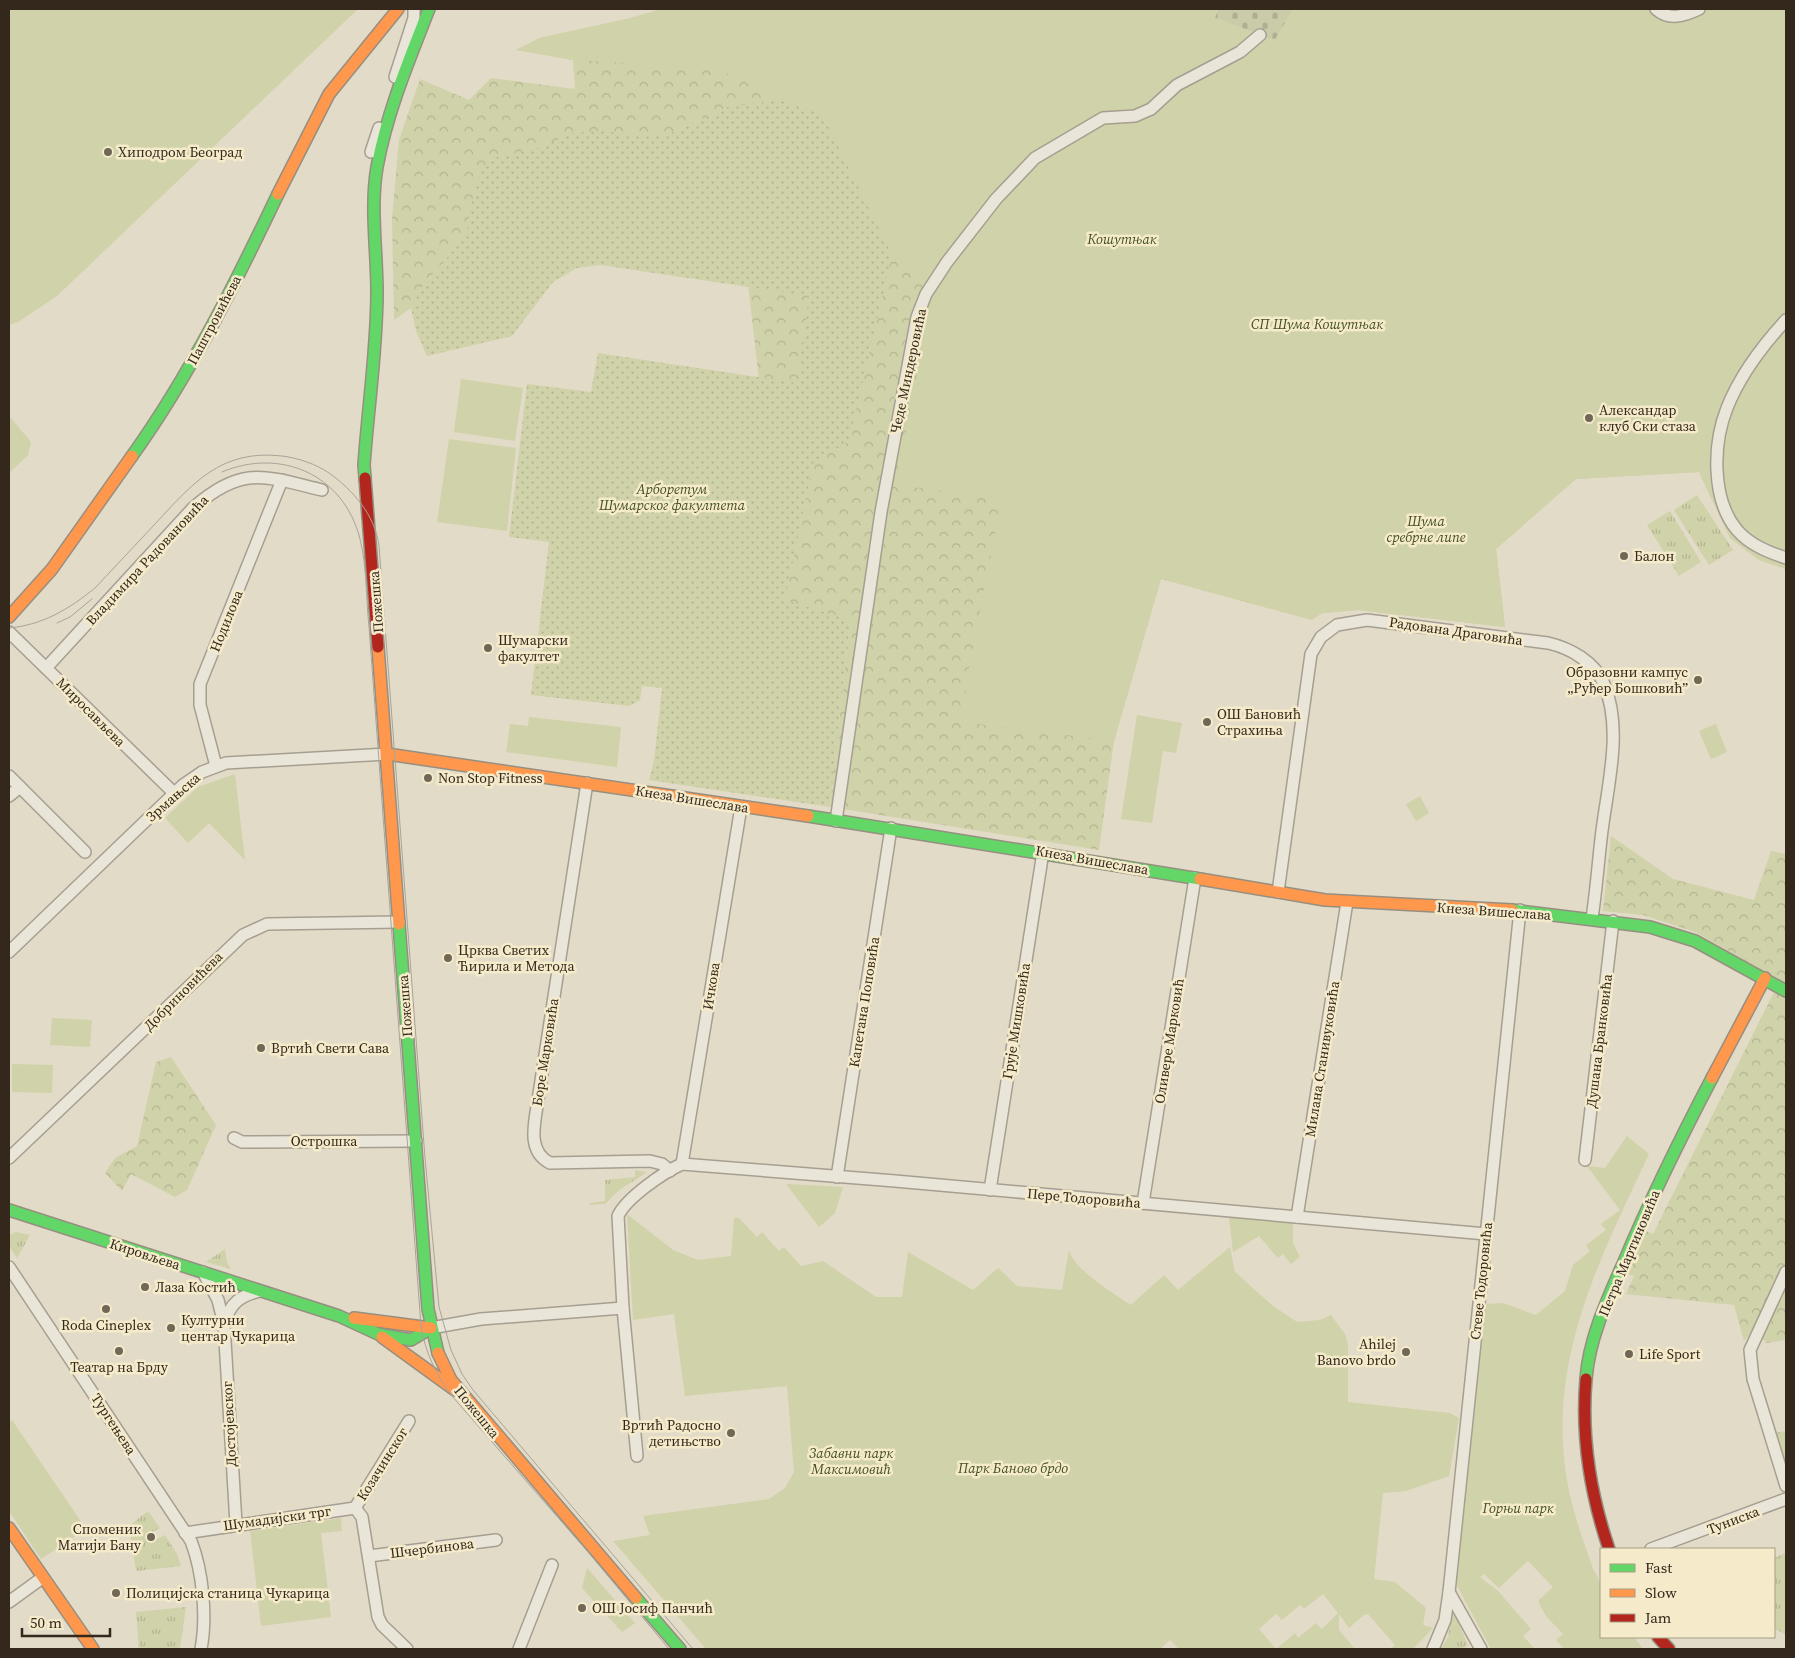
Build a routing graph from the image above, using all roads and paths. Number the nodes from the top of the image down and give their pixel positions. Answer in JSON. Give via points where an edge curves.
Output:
{"nodes":[{"id":1,"x":398,"y":9,"type":"edge"},
{"id":2,"x":414,"y":9,"type":"edge"},
{"id":3,"x":430,"y":9,"type":"edge"},
{"id":4,"x":1656,"y":9,"type":"edge"},
{"id":5,"x":1699,"y":9,"type":"edge"},
{"id":6,"x":1260,"y":35,"type":"dead end"},
{"id":7,"x":371,"y":152,"type":"dead end"},
{"id":8,"x":1786,"y":320,"type":"edge"},
{"id":9,"x":282,"y":480,"type":"junction"},
{"id":10,"x":322,"y":490,"type":"dead end"},
{"id":11,"x":1786,"y":558,"type":"edge"},
{"id":12,"x":9,"y":617,"type":"edge"},
{"id":13,"x":9,"y":632,"type":"edge"},
{"id":14,"x":46,"y":668,"type":"junction"},
{"id":15,"x":387,"y":754,"type":"junction"},
{"id":16,"x":216,"y":766,"type":"junction"},
{"id":17,"x":9,"y":776,"type":"edge"},
{"id":18,"x":587,"y":782,"type":"junction"},
{"id":19,"x":20,"y":787,"type":"junction"},
{"id":20,"x":174,"y":794,"type":"junction"},
{"id":21,"x":9,"y":796,"type":"edge"},
{"id":22,"x":741,"y":807,"type":"junction"},
{"id":23,"x":836,"y":820,"type":"junction"},
{"id":24,"x":891,"y":828,"type":"junction"},
{"id":25,"x":85,"y":852,"type":"dead end"},
{"id":26,"x":1043,"y":852,"type":"junction"},
{"id":27,"x":1195,"y":878,"type":"junction"},
{"id":28,"x":1278,"y":892,"type":"junction"},
{"id":29,"x":1347,"y":902,"type":"junction"},
{"id":30,"x":1520,"y":910,"type":"junction"},
{"id":31,"x":1592,"y":918,"type":"junction"},
{"id":32,"x":399,"y":922,"type":"junction"},
{"id":33,"x":1613,"y":922,"type":"junction"},
{"id":34,"x":9,"y":952,"type":"edge"},
{"id":35,"x":1765,"y":978,"type":"junction"},
{"id":36,"x":1786,"y":991,"type":"edge"},
{"id":37,"x":234,"y":1138,"type":"dead end"},
{"id":38,"x":416,"y":1141,"type":"junction"},
{"id":39,"x":9,"y":1158,"type":"edge"},
{"id":40,"x":1585,"y":1160,"type":"dead end"},
{"id":41,"x":682,"y":1164,"type":"junction"},
{"id":42,"x":670,"y":1171,"type":"junction"},
{"id":43,"x":837,"y":1176,"type":"junction"},
{"id":44,"x":990,"y":1190,"type":"junction"},
{"id":45,"x":1143,"y":1203,"type":"junction"},
{"id":46,"x":9,"y":1212,"type":"edge"},
{"id":47,"x":1296,"y":1217,"type":"junction"},
{"id":48,"x":1486,"y":1234,"type":"junction"},
{"id":49,"x":9,"y":1267,"type":"edge"},
{"id":50,"x":203,"y":1272,"type":"junction"},
{"id":51,"x":1786,"y":1272,"type":"edge"},
{"id":52,"x":262,"y":1291,"type":"junction"},
{"id":53,"x":624,"y":1308,"type":"junction"},
{"id":54,"x":339,"y":1316,"type":"junction"},
{"id":55,"x":224,"y":1324,"type":"junction"},
{"id":56,"x":431,"y":1328,"type":"junction"},
{"id":57,"x":378,"y":1334,"type":"junction"},
{"id":58,"x":464,"y":1396,"type":"junction"},
{"id":59,"x":409,"y":1421,"type":"dead end"},
{"id":60,"x":637,"y":1456,"type":"dead end"},
{"id":61,"x":1786,"y":1486,"type":"edge"},
{"id":62,"x":1786,"y":1499,"type":"edge"},
{"id":63,"x":355,"y":1508,"type":"junction"},
{"id":64,"x":236,"y":1524,"type":"junction"},
{"id":65,"x":9,"y":1528,"type":"edge"},
{"id":66,"x":185,"y":1532,"type":"junction"},
{"id":67,"x":496,"y":1540,"type":"dead end"},
{"id":68,"x":1609,"y":1548,"type":"edge"},
{"id":69,"x":1654,"y":1548,"type":"edge"},
{"id":70,"x":369,"y":1556,"type":"junction"},
{"id":71,"x":552,"y":1565,"type":"dead end"},
{"id":72,"x":42,"y":1578,"type":"junction"},
{"id":73,"x":1449,"y":1592,"type":"junction"},
{"id":74,"x":9,"y":1602,"type":"edge"},
{"id":75,"x":1659,"y":1638,"type":"edge"},
{"id":76,"x":93,"y":1649,"type":"edge"},
{"id":77,"x":201,"y":1649,"type":"edge"},
{"id":78,"x":407,"y":1649,"type":"edge"},
{"id":79,"x":519,"y":1649,"type":"edge"},
{"id":80,"x":680,"y":1649,"type":"edge"},
{"id":81,"x":1434,"y":1649,"type":"edge"},
{"id":82,"x":1481,"y":1649,"type":"edge"},
{"id":83,"x":1669,"y":1649,"type":"edge"}],
"edges":[{"from":1,"to":12,"type":"street","name":"Паштровићева","via":[[329,94],[233,286],[156,423],[52,570]]},
{"from":2,"to":7,"type":"street","via":[[414,18]]},
{"from":3,"to":15,"type":"street","name":"Пожешка","via":[[402,79],[380,152],[375,200],[377,276],[364,466]]},
{"from":4,"to":5,"type":"street","via":[[1661,14],[1682,16]]},
{"from":6,"to":23,"type":"street","name":"Чеде Миндеровића","via":[[1240,52],[1177,85],[1151,109],[1135,116],[1103,118],[1035,158],[996,199],[936,277],[922,302],[881,512]]},
{"from":8,"to":11,"type":"street","via":[[1755,357],[1734,392],[1724,418],[1718,470],[1722,498],[1736,529],[1764,550]]},
{"from":9,"to":10,"type":"street","name":"Владимира Радовановића"},
{"from":9,"to":14,"type":"street","name":"Владимира Радовановића","via":[[252,476],[232,481],[208,495]]},
{"from":9,"to":16,"type":"street","name":"Нодилова","via":[[200,684],[200,705]]},
{"from":13,"to":14,"type":"street","name":"Миросављева"},
{"from":14,"to":20,"type":"street","name":"Миросављева"},
{"from":15,"to":16,"type":"street","name":"Зрмањска"},
{"from":15,"to":18,"type":"street","name":"Кнеза Вишеслава"},
{"from":15,"to":32,"type":"street","name":"Пожешка"},
{"from":16,"to":20,"type":"street","name":"Зрмањска","via":[[192,778]]},
{"from":17,"to":19,"type":"street"},
{"from":18,"to":22,"type":"street","name":"Кнеза Вишеслава"},
{"from":18,"to":42,"type":"street","name":"Боре Марковића","via":[[534,1144],[543,1160],[550,1163],[650,1161],[662,1164]]},
{"from":19,"to":21,"type":"street"},
{"from":19,"to":25,"type":"street"},
{"from":20,"to":34,"type":"street","name":"Зрмањска"},
{"from":22,"to":23,"type":"street","name":"Кнеза Вишеслава"},
{"from":22,"to":41,"type":"street","name":"Ичкова"},
{"from":23,"to":24,"type":"street","name":"Кнеза Вишеслава"},
{"from":24,"to":26,"type":"street","name":"Кнеза Вишеслава"},
{"from":24,"to":43,"type":"street","name":"Капетана Поповића"},
{"from":26,"to":27,"type":"street","name":"Кнеза Вишеслава"},
{"from":26,"to":44,"type":"street","name":"Грује Мишковића"},
{"from":27,"to":28,"type":"street","name":"Кнеза Вишеслава"},
{"from":27,"to":45,"type":"street","name":"Оливере Марковић"},
{"from":28,"to":29,"type":"street","name":"Кнеза Вишеслава"},
{"from":28,"to":31,"type":"street","name":"Радована Драговића","via":[[1313,649],[1321,637],[1337,626],[1354,621],[1387,621],[1548,643],[1571,651],[1596,670],[1608,696],[1612,752]]},
{"from":29,"to":30,"type":"street","name":"Кнеза Вишеслава"},
{"from":29,"to":47,"type":"street","name":"Милана Станивуковића"},
{"from":30,"to":31,"type":"street","name":"Кнеза Вишеслава"},
{"from":30,"to":48,"type":"street","name":"Стеве Тодоровића"},
{"from":31,"to":33,"type":"street","name":"Кнеза Вишеслава"},
{"from":32,"to":38,"type":"street","name":"Пожешка"},
{"from":32,"to":39,"type":"street","name":"Добриновићева","via":[[267,924],[243,935]]},
{"from":33,"to":35,"type":"street","name":"Кнеза Вишеслава","via":[[1683,936]]},
{"from":33,"to":40,"type":"street","name":"Душана Бранковића"},
{"from":35,"to":36,"type":"street","name":"Кнеза Вишеслава"},
{"from":35,"to":68,"type":"street","name":"Петра Мартиновића","via":[[1653,1194],[1594,1338],[1585,1388],[1586,1451],[1592,1496]]},
{"from":37,"to":38,"type":"street","name":"Острошка","via":[[242,1142]]},
{"from":38,"to":56,"type":"street","name":"Пожешка"},
{"from":41,"to":42,"type":"street"},
{"from":41,"to":43,"type":"street","name":"Пере Тодоровића"},
{"from":42,"to":53,"type":"street","via":[[626,1204],[618,1216]]},
{"from":43,"to":44,"type":"street","name":"Пере Тодоровића"},
{"from":44,"to":45,"type":"street","name":"Пере Тодоровића"},
{"from":45,"to":47,"type":"street","name":"Пере Тодоровића"},
{"from":46,"to":50,"type":"street","name":"Кировљева"},
{"from":47,"to":48,"type":"street","name":"Пере Тодоровића"},
{"from":48,"to":73,"type":"street","name":"Стеве Тодоровића"},
{"from":49,"to":66,"type":"street","name":"Тургењева"},
{"from":50,"to":52,"type":"street","name":"Кировљева"},
{"from":50,"to":55,"type":"street","name":"Достојевског","via":[[218,1300]]},
{"from":51,"to":61,"type":"street","via":[[1750,1350],[1753,1379]]},
{"from":52,"to":54,"type":"street","name":"Кировљева"},
{"from":52,"to":55,"type":"street","via":[[236,1301],[229,1309]]},
{"from":53,"to":56,"type":"street","via":[[480,1319]]},
{"from":53,"to":60,"type":"street"},
{"from":54,"to":56,"type":"street","name":"Кировљева"},
{"from":54,"to":57,"type":"street","name":"Кировљева"},
{"from":55,"to":64,"type":"street","name":"Достојевског"},
{"from":56,"to":57,"type":"street","name":"Кировљева","via":[[411,1340]]},
{"from":56,"to":58,"type":"street","name":"Пожешка","via":[[446,1370]]},
{"from":57,"to":58,"type":"street"},
{"from":58,"to":80,"type":"street","name":"Пожешка"},
{"from":59,"to":63,"type":"street","name":"Козачинског"},
{"from":62,"to":69,"type":"street","name":"Туниска"},
{"from":63,"to":64,"type":"street","name":"Шумадијски трг"},
{"from":63,"to":70,"type":"street","via":[[362,1517]]},
{"from":64,"to":66,"type":"street","name":"Шумадијски трг"},
{"from":65,"to":72,"type":"street"},
{"from":66,"to":77,"type":"street","via":[[195,1552],[205,1616]]},
{"from":67,"to":70,"type":"street","name":"Шчербинова"},
{"from":70,"to":78,"type":"street","via":[[378,1617]]},
{"from":71,"to":79,"type":"street"},
{"from":72,"to":74,"type":"street"},
{"from":72,"to":76,"type":"street"},
{"from":73,"to":81,"type":"street","name":"Стеве Тодоровића","via":[[1445,1620]]},
{"from":73,"to":82,"type":"street"},
{"from":75,"to":83,"type":"street"}]}
